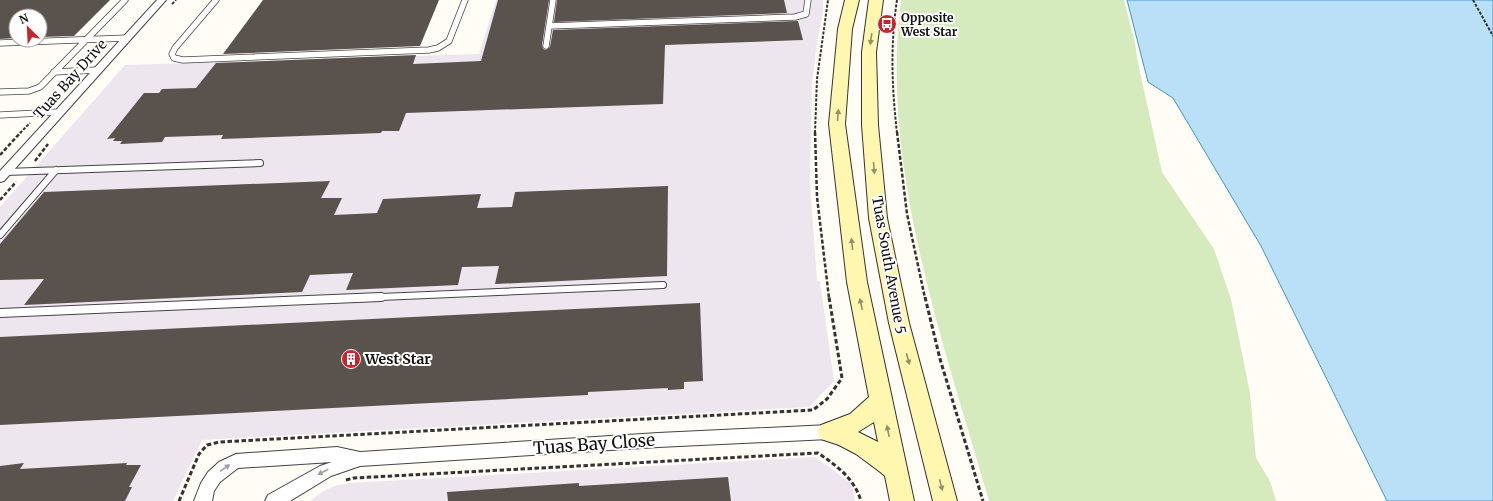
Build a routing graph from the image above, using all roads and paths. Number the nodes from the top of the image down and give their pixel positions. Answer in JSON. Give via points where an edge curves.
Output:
{"nodes":[{"id":1,"x":125,"y":0,"type":"edge"},
{"id":2,"x":162,"y":0,"type":"edge"},
{"id":3,"x":216,"y":0,"type":"edge"},
{"id":4,"x":465,"y":0,"type":"edge"},
{"id":5,"x":553,"y":0,"type":"edge"},
{"id":6,"x":808,"y":0,"type":"edge"},
{"id":7,"x":828,"y":0,"type":"edge"},
{"id":8,"x":852,"y":0,"type":"edge"},
{"id":9,"x":876,"y":0,"type":"edge"},
{"id":10,"x":897,"y":0,"type":"edge"},
{"id":11,"x":1473,"y":0,"type":"edge"},
{"id":12,"x":549,"y":26,"type":"junction"},
{"id":13,"x":1493,"y":36,"type":"edge"},
{"id":14,"x":127,"y":38,"type":"junction"},
{"id":15,"x":86,"y":40,"type":"junction"},
{"id":16,"x":0,"y":43,"type":"edge"},
{"id":17,"x":546,"y":46,"type":"dead end"},
{"id":18,"x":98,"y":70,"type":"junction"},
{"id":19,"x":54,"y":72,"type":"junction"},
{"id":20,"x":0,"y":92,"type":"edge"},
{"id":21,"x":59,"y":112,"type":"junction"},
{"id":22,"x":0,"y":114,"type":"edge"},
{"id":23,"x":260,"y":163,"type":"dead end"},
{"id":24,"x":56,"y":170,"type":"junction"},
{"id":25,"x":3,"y":175,"type":"edge"},
{"id":26,"x":0,"y":235,"type":"edge"},
{"id":27,"x":663,"y":285,"type":"dead end"},
{"id":28,"x":0,"y":314,"type":"edge"},
{"id":29,"x":881,"y":400,"type":"junction"},
{"id":30,"x":829,"y":432,"type":"junction"},
{"id":31,"x":360,"y":459,"type":"junction"},
{"id":32,"x":895,"y":470,"type":"junction"},
{"id":33,"x":340,"y":482,"type":"dead end"},
{"id":34,"x":179,"y":501,"type":"edge"},
{"id":35,"x":203,"y":501,"type":"edge"},
{"id":36,"x":274,"y":501,"type":"edge"},
{"id":37,"x":861,"y":501,"type":"edge"},
{"id":38,"x":902,"y":501,"type":"edge"},
{"id":39,"x":945,"y":501,"type":"edge"},
{"id":40,"x":983,"y":501,"type":"edge"}],
"edges":[{"from":1,"to":15,"type":"lane"},
{"from":2,"to":14,"type":"street","name":"Tuas Bay Drive"},
{"from":3,"to":4,"type":"lane","via":[[175,48],[172,54],[174,58],[183,60],[429,50],[448,42]]},
{"from":5,"to":12,"type":"lane"},
{"from":6,"to":12,"type":"lane","via":[[806,14],[795,17]]},
{"from":7,"to":34,"type":"path","via":[[819,61],[815,136],[816,185],[825,274],[842,378],[820,406],[800,411],[218,442],[208,445],[199,454]]},
{"from":29,"to":8,"type":"street","one_way":true,"via":[[857,282],[837,124],[846,29]]},
{"from":9,"to":39,"type":"street","name":"Tuas South Avenue 5","one_way":true,"via":[[869,52],[870,125],[878,218],[899,323]]},
{"from":10,"to":40,"type":"path","via":[[892,76],[897,153],[912,244],[928,314]]},
{"from":11,"to":13,"type":"path"},
{"from":12,"to":17,"type":"lane"},
{"from":14,"to":15,"type":"lane"},
{"from":14,"to":18,"type":"street","name":"Tuas Bay Drive"},
{"from":15,"to":16,"type":"lane"},
{"from":15,"to":19,"type":"lane"},
{"from":18,"to":19,"type":"lane"},
{"from":18,"to":21,"type":"street","name":"Tuas Bay Drive"},
{"from":19,"to":20,"type":"lane","via":[[40,87],[33,90]]},
{"from":21,"to":22,"type":"lane"},
{"from":21,"to":25,"type":"street","name":"Tuas Bay Drive"},
{"from":23,"to":24,"type":"lane"},
{"from":24,"to":25,"type":"lane"},
{"from":24,"to":26,"type":"lane"},
{"from":27,"to":28,"type":"lane"},
{"from":29,"to":30,"type":"street","via":[[860,420]]},
{"from":32,"to":29,"type":"street","one_way":true},
{"from":30,"to":31,"type":"street","name":"Tuas Bay Close"},
{"from":30,"to":32,"type":"street","via":[[859,443]]},
{"from":35,"to":31,"type":"street","name":"Tuas Bay Close","one_way":true,"via":[[206,490],[216,474],[236,461],[337,454]]},
{"from":31,"to":36,"type":"street","name":"Tuas Bay Close","one_way":true,"via":[[326,470]]},
{"from":32,"to":38,"type":"street"},
{"from":33,"to":37,"type":"path","via":[[354,478],[818,454],[840,468],[853,481]]}]}
